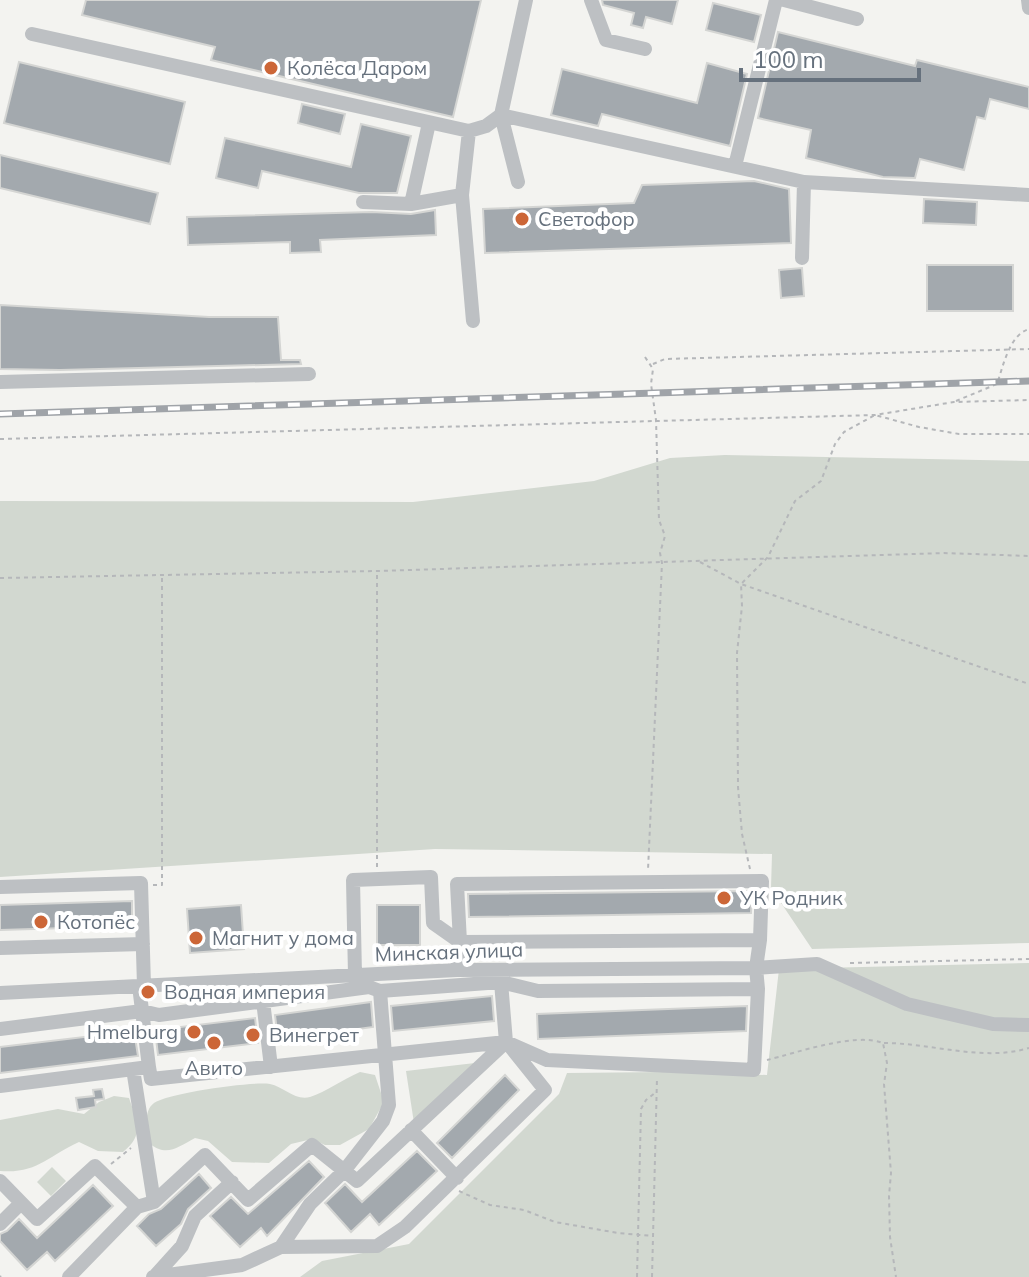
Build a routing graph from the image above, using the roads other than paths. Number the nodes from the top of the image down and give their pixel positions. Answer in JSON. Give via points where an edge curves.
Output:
{"nodes":[{"id":1,"x":526,"y":0,"type":"edge"},
{"id":2,"x":591,"y":0,"type":"edge"},
{"id":3,"x":776,"y":0,"type":"edge"},
{"id":4,"x":784,"y":0,"type":"edge"},
{"id":5,"x":1028,"y":0,"type":"edge"},
{"id":6,"x":1029,"y":8,"type":"edge"},
{"id":7,"x":857,"y":19,"type":"dead end"},
{"id":8,"x":32,"y":34,"type":"dead end"},
{"id":9,"x":645,"y":49,"type":"dead end"},
{"id":10,"x":501,"y":115,"type":"junction"},
{"id":11,"x":429,"y":123,"type":"junction"},
{"id":12,"x":469,"y":131,"type":"junction"},
{"id":13,"x":735,"y":166,"type":"junction"},
{"id":14,"x":518,"y":182,"type":"dead end"},
{"id":15,"x":804,"y":182,"type":"junction"},
{"id":16,"x":462,"y":195,"type":"junction"},
{"id":17,"x":1029,"y":195,"type":"edge"},
{"id":18,"x":363,"y":202,"type":"dead end"},
{"id":19,"x":411,"y":204,"type":"junction"},
{"id":20,"x":802,"y":258,"type":"dead end"},
{"id":21,"x":473,"y":321,"type":"dead end"},
{"id":22,"x":309,"y":374,"type":"dead end"},
{"id":23,"x":0,"y":382,"type":"edge"},
{"id":24,"x":0,"y":887,"type":"edge"},
{"id":25,"x":760,"y":940,"type":"junction"},
{"id":26,"x":460,"y":942,"type":"junction"},
{"id":27,"x":143,"y":944,"type":"junction"},
{"id":28,"x":0,"y":948,"type":"edge"},
{"id":29,"x":756,"y":968,"type":"junction"},
{"id":30,"x":457,"y":970,"type":"junction"},
{"id":31,"x":355,"y":975,"type":"junction"},
{"id":32,"x":501,"y":982,"type":"junction"},
{"id":33,"x":142,"y":986,"type":"junction"},
{"id":34,"x":758,"y":989,"type":"junction"},
{"id":35,"x":380,"y":991,"type":"junction"},
{"id":36,"x":0,"y":993,"type":"edge"},
{"id":37,"x":263,"y":1001,"type":"junction"},
{"id":38,"x":142,"y":1011,"type":"junction"},
{"id":39,"x":1029,"y":1025,"type":"edge"},
{"id":40,"x":0,"y":1029,"type":"edge"},
{"id":41,"x":506,"y":1042,"type":"junction"},
{"id":42,"x":385,"y":1055,"type":"junction"},
{"id":43,"x":149,"y":1067,"type":"junction"},
{"id":44,"x":271,"y":1067,"type":"junction"},
{"id":45,"x":133,"y":1069,"type":"junction"},
{"id":46,"x":0,"y":1086,"type":"edge"},
{"id":47,"x":411,"y":1130,"type":"junction"},
{"id":48,"x":344,"y":1171,"type":"junction"},
{"id":49,"x":457,"y":1178,"type":"junction"},
{"id":50,"x":0,"y":1181,"type":"edge"},
{"id":51,"x":232,"y":1182,"type":"junction"},
{"id":52,"x":154,"y":1202,"type":"junction"},
{"id":53,"x":21,"y":1203,"type":"junction"},
{"id":54,"x":137,"y":1207,"type":"junction"},
{"id":55,"x":0,"y":1224,"type":"edge"},
{"id":56,"x":281,"y":1247,"type":"junction"},
{"id":57,"x":69,"y":1277,"type":"edge"},
{"id":58,"x":153,"y":1277,"type":"edge"}],
"edges":[{"from":1,"to":10,"type":"street"},
{"from":2,"to":9,"type":"street","via":[[606,40]]},
{"from":3,"to":13,"type":"street"},
{"from":4,"to":7,"type":"street"},
{"from":5,"to":6,"type":"street"},
{"from":8,"to":11,"type":"street"},
{"from":10,"to":12,"type":"street"},
{"from":10,"to":13,"type":"street"},
{"from":10,"to":14,"type":"street"},
{"from":11,"to":12,"type":"street"},
{"from":11,"to":19,"type":"street"},
{"from":12,"to":16,"type":"street"},
{"from":13,"to":15,"type":"street"},
{"from":15,"to":17,"type":"street"},
{"from":15,"to":20,"type":"street"},
{"from":16,"to":19,"type":"street"},
{"from":16,"to":21,"type":"street"},
{"from":18,"to":19,"type":"street"},
{"from":22,"to":23,"type":"street"},
{"from":24,"to":27,"type":"street","via":[[141,883]]},
{"from":25,"to":26,"type":"street"},
{"from":25,"to":26,"type":"street","via":[[762,881],[752,881],[457,884]]},
{"from":25,"to":29,"type":"street"},
{"from":26,"to":30,"type":"street"},
{"from":26,"to":31,"type":"street","via":[[433,923],[431,877],[353,880]]},
{"from":27,"to":28,"type":"street"},
{"from":27,"to":33,"type":"street"},
{"from":29,"to":30,"type":"street","name":"Минская улица"},
{"from":29,"to":34,"type":"street"},
{"from":29,"to":39,"type":"street","name":"Минская улица","via":[[817,964],[907,1004],[993,1024]]},
{"from":30,"to":31,"type":"street","name":"Минская улица"},
{"from":31,"to":33,"type":"street","name":"Минская улица"},
{"from":32,"to":34,"type":"street","via":[[538,991]]},
{"from":32,"to":35,"type":"street"},
{"from":32,"to":41,"type":"street"},
{"from":33,"to":36,"type":"street","name":"Минская улица"},
{"from":33,"to":38,"type":"street"},
{"from":34,"to":41,"type":"street","via":[[754,1070],[547,1060]]},
{"from":35,"to":37,"type":"street","via":[[369,987]]},
{"from":35,"to":42,"type":"street"},
{"from":37,"to":38,"type":"street","via":[[159,1015]]},
{"from":37,"to":44,"type":"street"},
{"from":38,"to":40,"type":"street"},
{"from":38,"to":43,"type":"street"},
{"from":41,"to":42,"type":"street"},
{"from":41,"to":47,"type":"street"},
{"from":41,"to":49,"type":"street","via":[[545,1090]]},
{"from":42,"to":44,"type":"street"},
{"from":42,"to":48,"type":"street","via":[[389,1105],[383,1121]]},
{"from":43,"to":44,"type":"street","via":[[151,1079]]},
{"from":43,"to":45,"type":"street"},
{"from":45,"to":46,"type":"street"},
{"from":45,"to":52,"type":"street"},
{"from":47,"to":48,"type":"street","via":[[357,1181]]},
{"from":47,"to":49,"type":"street"},
{"from":48,"to":51,"type":"street","via":[[312,1145],[248,1200]]},
{"from":48,"to":56,"type":"street","via":[[310,1204]]},
{"from":49,"to":56,"type":"street","via":[[377,1246]]},
{"from":50,"to":53,"type":"street"},
{"from":51,"to":52,"type":"street","via":[[205,1155]]},
{"from":51,"to":58,"type":"street","via":[[195,1216],[182,1246]]},
{"from":52,"to":54,"type":"street"},
{"from":53,"to":54,"type":"street","via":[[37,1219],[95,1166]]},
{"from":53,"to":55,"type":"street"},
{"from":54,"to":57,"type":"street"},
{"from":56,"to":58,"type":"street","via":[[242,1265]]}]}
